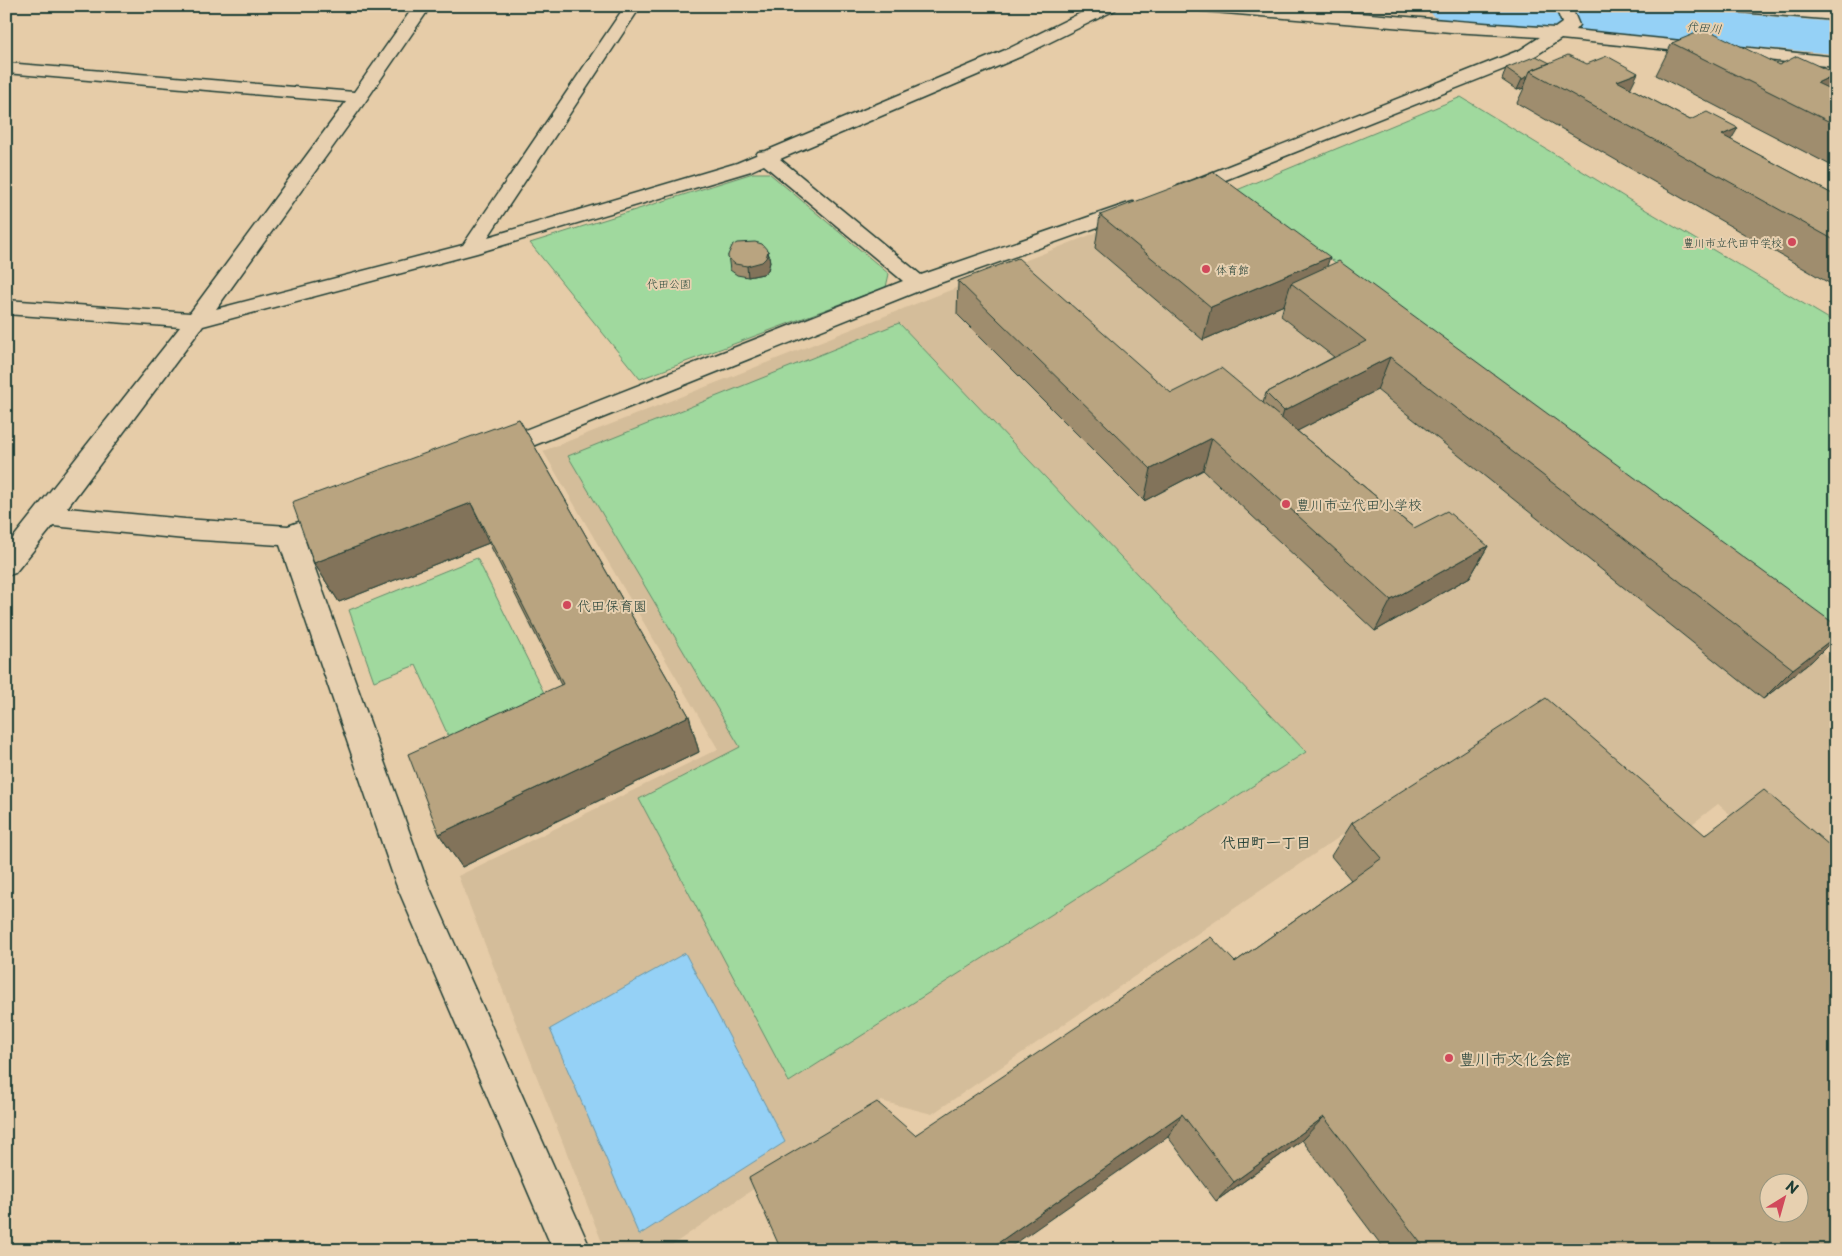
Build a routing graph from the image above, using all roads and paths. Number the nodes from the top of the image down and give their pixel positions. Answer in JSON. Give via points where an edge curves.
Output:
{"nodes":[{"id":1,"x":424,"y":6,"type":"edge"},
{"id":2,"x":633,"y":6,"type":"edge"},
{"id":3,"x":1109,"y":6,"type":"edge"},
{"id":4,"x":1202,"y":6,"type":"edge"},
{"id":5,"x":1564,"y":6,"type":"edge"},
{"id":6,"x":1728,"y":6,"type":"edge"},
{"id":7,"x":1836,"y":15,"type":"edge"},
{"id":8,"x":1564,"y":29,"type":"junction"},
{"id":9,"x":1836,"y":62,"type":"edge"},
{"id":10,"x":6,"y":68,"type":"edge"},
{"id":11,"x":359,"y":98,"type":"junction"},
{"id":12,"x":765,"y":156,"type":"junction"},
{"id":13,"x":470,"y":248,"type":"junction"},
{"id":14,"x":918,"y":283,"type":"junction"},
{"id":15,"x":6,"y":307,"type":"edge"},
{"id":16,"x":197,"y":321,"type":"junction"},
{"id":17,"x":479,"y":458,"type":"edge"},
{"id":18,"x":353,"y":510,"type":"edge"},
{"id":19,"x":48,"y":516,"type":"junction"},
{"id":20,"x":290,"y":536,"type":"junction"},
{"id":21,"x":6,"y":566,"type":"edge"},
{"id":22,"x":572,"y":1250,"type":"edge"}],
"edges":[{"from":1,"to":11,"type":"street"},
{"from":2,"to":13,"type":"street"},
{"from":3,"to":12,"type":"street","via":[[1016,52]]},
{"from":4,"to":8,"type":"street","via":[[1451,27]]},
{"from":5,"to":8,"type":"street"},
{"from":6,"to":7,"type":"street"},
{"from":8,"to":9,"type":"street"},
{"from":8,"to":14,"type":"street","via":[[1526,54],[1203,184]]},
{"from":10,"to":11,"type":"street"},
{"from":11,"to":16,"type":"street"},
{"from":12,"to":13,"type":"street","via":[[744,167]]},
{"from":12,"to":14,"type":"street"},
{"from":13,"to":16,"type":"street"},
{"from":14,"to":17,"type":"street"},
{"from":15,"to":16,"type":"street"},
{"from":16,"to":19,"type":"street"},
{"from":18,"to":20,"type":"street"},
{"from":19,"to":20,"type":"street"},
{"from":19,"to":21,"type":"street"},
{"from":20,"to":22,"type":"street","via":[[412,884]]}]}
